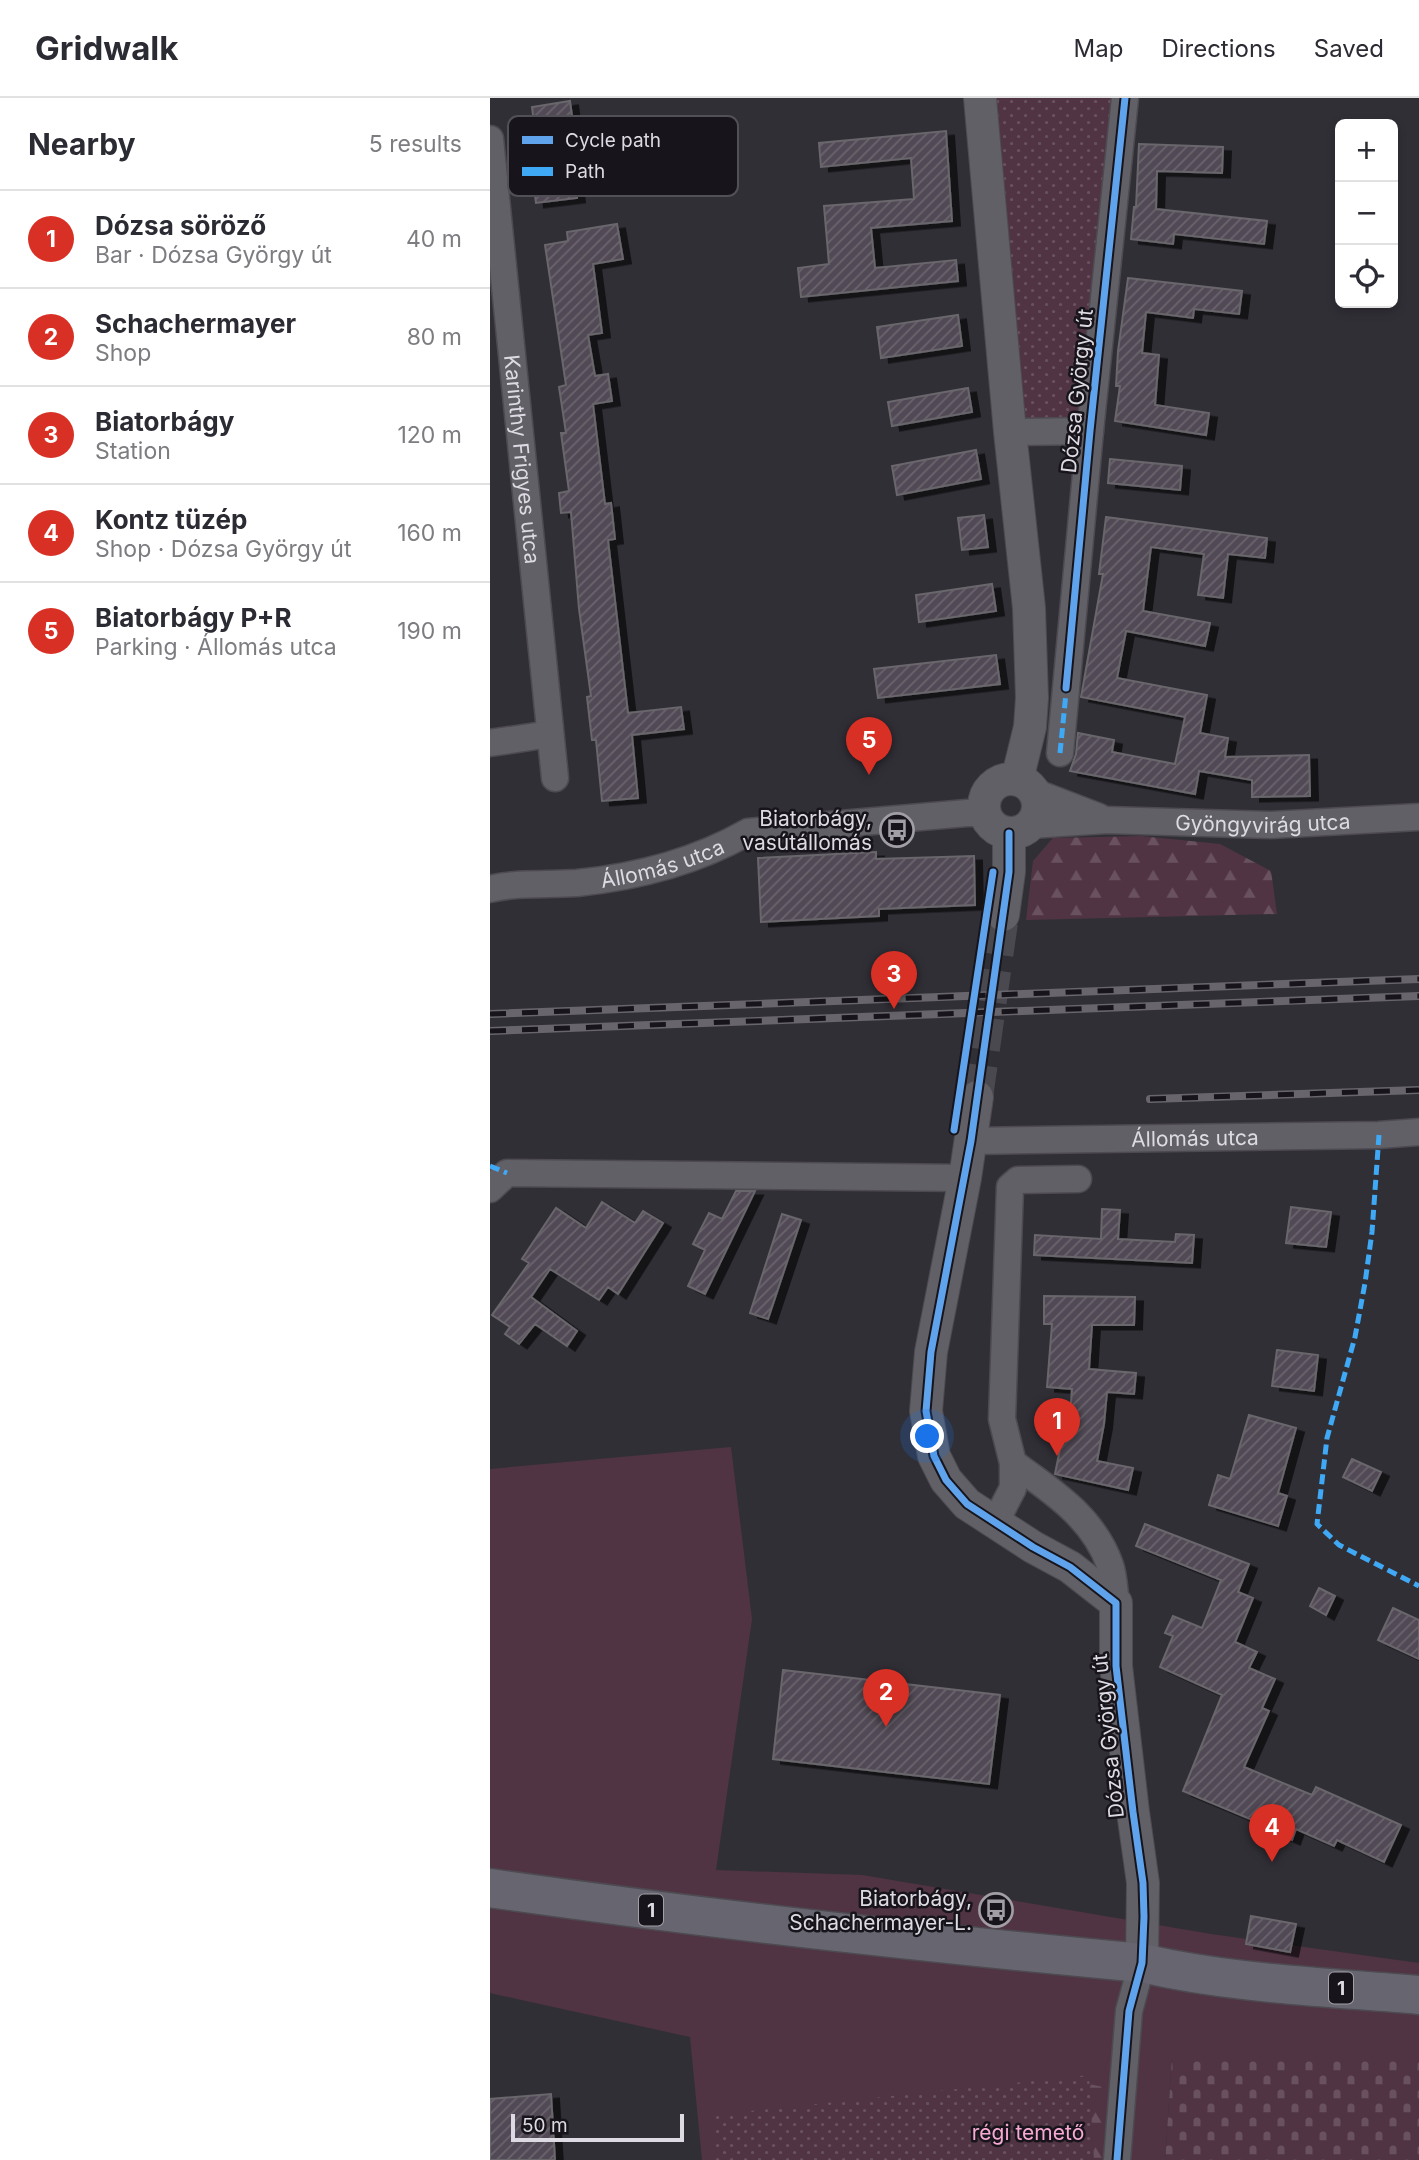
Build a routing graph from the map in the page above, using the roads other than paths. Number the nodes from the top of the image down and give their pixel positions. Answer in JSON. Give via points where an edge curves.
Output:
{"nodes":[{"id":1,"x":980,"y":98,"type":"edge"},
{"id":2,"x":1125,"y":98,"type":"edge"},
{"id":3,"x":490,"y":139,"type":"edge"},
{"id":4,"x":495,"y":246,"type":"edge"},
{"id":5,"x":1090,"y":431,"type":"junction"},
{"id":6,"x":1010,"y":432,"type":"junction"},
{"id":7,"x":1032,"y":685,"type":"junction"},
{"id":8,"x":1066,"y":688,"type":"junction"},
{"id":9,"x":550,"y":734,"type":"junction"},
{"id":10,"x":490,"y":743,"type":"edge"},
{"id":11,"x":1060,"y":752,"type":"dead end"},
{"id":12,"x":555,"y":778,"type":"dead end"},
{"id":13,"x":1025,"y":786,"type":"junction"},
{"id":14,"x":985,"y":813,"type":"junction"},
{"id":15,"x":1419,"y":817,"type":"edge"},
{"id":16,"x":1107,"y":820,"type":"junction"},
{"id":17,"x":1019,"y":829,"type":"junction"},
{"id":18,"x":494,"y":884,"type":"edge"},
{"id":19,"x":1003,"y":915,"type":"tunnel mouth"},
{"id":20,"x":977,"y":1097,"type":"tunnel mouth"},
{"id":21,"x":1419,"y":1132,"type":"edge"},
{"id":22,"x":971,"y":1141,"type":"junction"},
{"id":23,"x":965,"y":1178,"type":"junction"},
{"id":24,"x":1078,"y":1179,"type":"dead end"},
{"id":25,"x":490,"y":1189,"type":"edge"},
{"id":26,"x":1013,"y":1462,"type":"junction"},
{"id":27,"x":995,"y":1523,"type":"junction"},
{"id":28,"x":1116,"y":1603,"type":"junction"},
{"id":29,"x":490,"y":1888,"type":"edge"},
{"id":30,"x":1142,"y":1963,"type":"junction"},
{"id":31,"x":1419,"y":1995,"type":"edge"},
{"id":32,"x":1117,"y":2160,"type":"edge"}],
"edges":[{"from":1,"to":6,"type":"street"},
{"from":2,"to":5,"type":"street","name":"Dózsa György út"},
{"from":3,"to":4,"type":"street","name":"Karinthy Frigyes utca"},
{"from":4,"to":9,"type":"street","name":"Karinthy Frigyes utca"},
{"from":5,"to":6,"type":"street","name":"Dózsa György út"},
{"from":5,"to":8,"type":"street","name":"Dózsa György út"},
{"from":6,"to":7,"type":"street","via":[[1029,608]]},
{"from":7,"to":8,"type":"street"},
{"from":7,"to":13,"type":"street"},
{"from":8,"to":11,"type":"street","name":"Dózsa György út"},
{"from":9,"to":10,"type":"street"},
{"from":9,"to":12,"type":"street","name":"Karinthy Frigyes utca"},
{"from":13,"to":14,"type":"street","via":[[1003,780],[991,787]]},
{"from":13,"to":16,"type":"street","name":"Gyöngyvirág utca"},
{"from":13,"to":17,"type":"street","via":[[1038,806],[1036,816]]},
{"from":14,"to":17,"type":"street","via":[[998,830]]},
{"from":14,"to":18,"type":"street","name":"Állomás utca","via":[[748,832],[646,871],[578,883]]},
{"from":15,"to":16,"type":"street","name":"Gyöngyvirág utca","via":[[1269,825]]},
{"from":16,"to":17,"type":"street","name":"Gyöngyvirág utca"},
{"from":17,"to":19,"type":"street"},
{"from":20,"to":22,"type":"street"},
{"from":21,"to":22,"type":"street","name":"Állomás utca"},
{"from":22,"to":23,"type":"street"},
{"from":23,"to":25,"type":"street","via":[[507,1173]]},
{"from":23,"to":27,"type":"street","via":[[931,1352],[926,1411],[933,1456],[946,1480],[967,1504]]},
{"from":24,"to":26,"type":"street","via":[[1018,1180],[1010,1187],[1002,1419]]},
{"from":26,"to":27,"type":"street","via":[[1013,1488]]},
{"from":26,"to":28,"type":"street","name":"Dózsa György út","via":[[1065,1501],[1095,1533],[1111,1566]]},
{"from":27,"to":28,"type":"street","via":[[1070,1567]]},
{"from":28,"to":30,"type":"street","name":"Dózsa György út","via":[[1116,1666],[1143,1883]]},
{"from":29,"to":30,"type":"main road","number":"1","via":[[743,1921]]},
{"from":30,"to":31,"type":"main road","number":"1","via":[[1262,1982]]},
{"from":30,"to":32,"type":"street","via":[[1129,2011]]}]}
